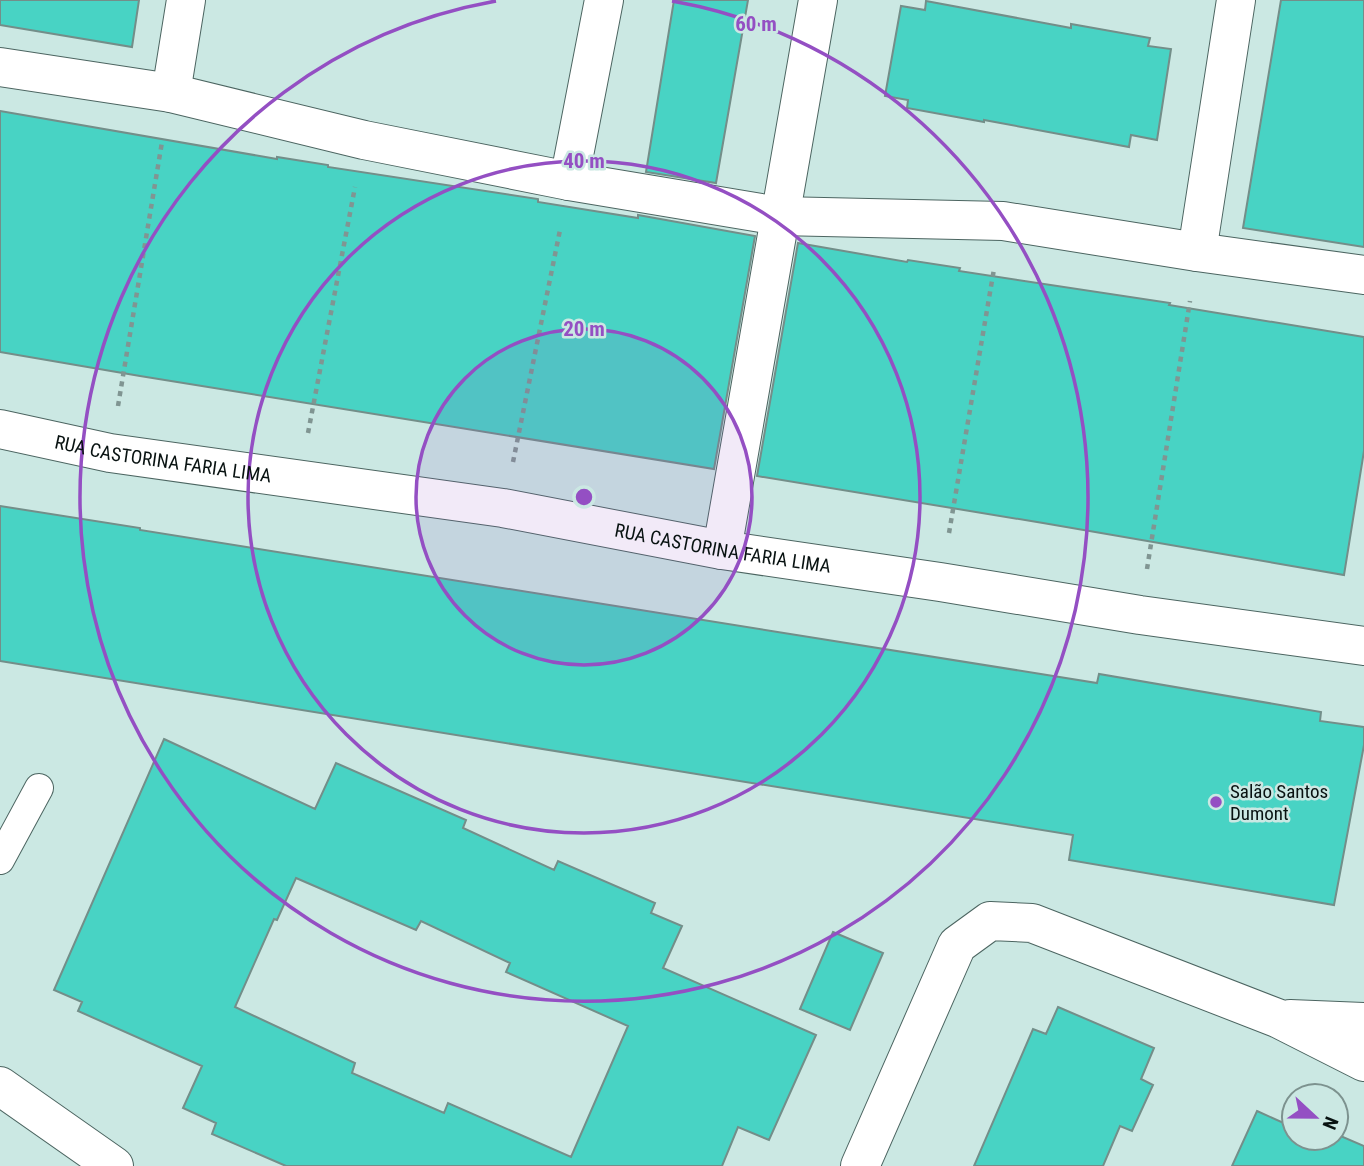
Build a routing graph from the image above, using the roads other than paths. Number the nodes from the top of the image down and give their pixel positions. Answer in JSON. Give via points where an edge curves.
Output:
{"nodes":[{"id":1,"x":186,"y":0,"type":"edge"},
{"id":2,"x":604,"y":0,"type":"edge"},
{"id":3,"x":818,"y":0,"type":"edge"},
{"id":4,"x":1236,"y":0,"type":"edge"},
{"id":5,"x":0,"y":67,"type":"edge"},
{"id":6,"x":171,"y":93,"type":"junction"},
{"id":7,"x":569,"y":181,"type":"junction"},
{"id":8,"x":779,"y":216,"type":"junction"},
{"id":9,"x":1197,"y":252,"type":"junction"},
{"id":10,"x":1364,"y":275,"type":"edge"},
{"id":11,"x":0,"y":429,"type":"edge"},
{"id":12,"x":722,"y":550,"type":"junction"},
{"id":13,"x":1364,"y":646,"type":"edge"},
{"id":14,"x":39,"y":788,"type":"dead end"},
{"id":15,"x":0,"y":860,"type":"edge"},
{"id":16,"x":1277,"y":1018,"type":"junction"},
{"id":17,"x":1364,"y":1022,"type":"edge"},
{"id":18,"x":1364,"y":1062,"type":"edge"},
{"id":19,"x":0,"y":1086,"type":"edge"},
{"id":20,"x":114,"y":1166,"type":"edge"},
{"id":21,"x":860,"y":1166,"type":"edge"}],
"edges":[{"from":1,"to":6,"type":"street"},
{"from":2,"to":7,"type":"street"},
{"from":3,"to":8,"type":"street"},
{"from":4,"to":9,"type":"street"},
{"from":5,"to":6,"type":"street"},
{"from":6,"to":7,"type":"street","via":[[364,140]]},
{"from":7,"to":8,"type":"street"},
{"from":8,"to":9,"type":"street","via":[[1003,221]]},
{"from":8,"to":12,"type":"street"},
{"from":9,"to":10,"type":"street"},
{"from":11,"to":12,"type":"street","name":"RUA CASTORINA FARIA LIMA","via":[[110,453],[503,508]]},
{"from":12,"to":13,"type":"street","name":"RUA CASTORINA FARIA LIMA"},
{"from":14,"to":15,"type":"lane"},
{"from":16,"to":17,"type":"street"},
{"from":16,"to":18,"type":"street"},
{"from":16,"to":21,"type":"street","via":[[1032,923],[990,921],[957,945]]},
{"from":19,"to":20,"type":"street"}]}
